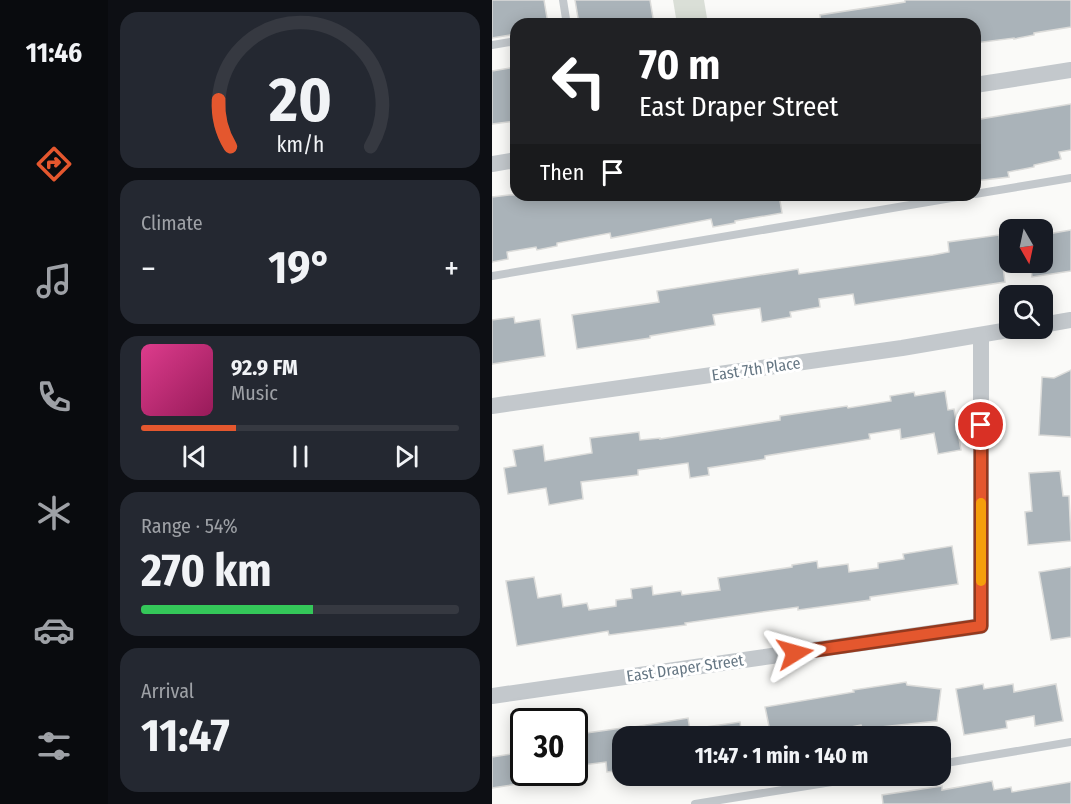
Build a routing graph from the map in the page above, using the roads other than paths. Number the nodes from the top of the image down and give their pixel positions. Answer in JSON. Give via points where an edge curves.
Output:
{"nodes":[{"id":1,"x":563,"y":0,"type":"edge"},
{"id":2,"x":566,"y":18,"type":"edge"},
{"id":3,"x":510,"y":42,"type":"edge"},
{"id":4,"x":492,"y":45,"type":"edge"},
{"id":5,"x":1071,"y":69,"type":"edge"},
{"id":6,"x":981,"y":84,"type":"edge"},
{"id":7,"x":510,"y":161,"type":"edge"},
{"id":8,"x":492,"y":164,"type":"edge"},
{"id":9,"x":1071,"y":178,"type":"edge"},
{"id":10,"x":981,"y":193,"type":"edge"},
{"id":11,"x":934,"y":201,"type":"edge"},
{"id":12,"x":492,"y":276,"type":"edge"},
{"id":13,"x":1071,"y":320,"type":"edge"},
{"id":14,"x":1053,"y":323,"type":"edge"},
{"id":15,"x":999,"y":332,"type":"edge"},
{"id":16,"x":981,"y":335,"type":"junction"},
{"id":17,"x":492,"y":406,"type":"edge"},
{"id":18,"x":492,"y":696,"type":"edge"},
{"id":19,"x":1071,"y":742,"type":"edge"},
{"id":20,"x":951,"y":762,"type":"edge"},
{"id":21,"x":807,"y":786,"type":"edge"},
{"id":22,"x":695,"y":804,"type":"edge"}],
"edges":[{"from":1,"to":2,"type":"lane"},
{"from":3,"to":4,"type":"lane"},
{"from":5,"to":6,"type":"street"},
{"from":7,"to":8,"type":"street"},
{"from":9,"to":10,"type":"lane"},
{"from":11,"to":12,"type":"lane"},
{"from":13,"to":14,"type":"street"},
{"from":15,"to":16,"type":"street","name":"East 7th Place"},
{"from":16,"to":17,"type":"street","name":"East 7th Place"},
{"from":16,"to":18,"type":"street","name":"East Draper Street","via":[[981,626]]},
{"from":19,"to":20,"type":"lane"},
{"from":21,"to":22,"type":"lane"}]}
